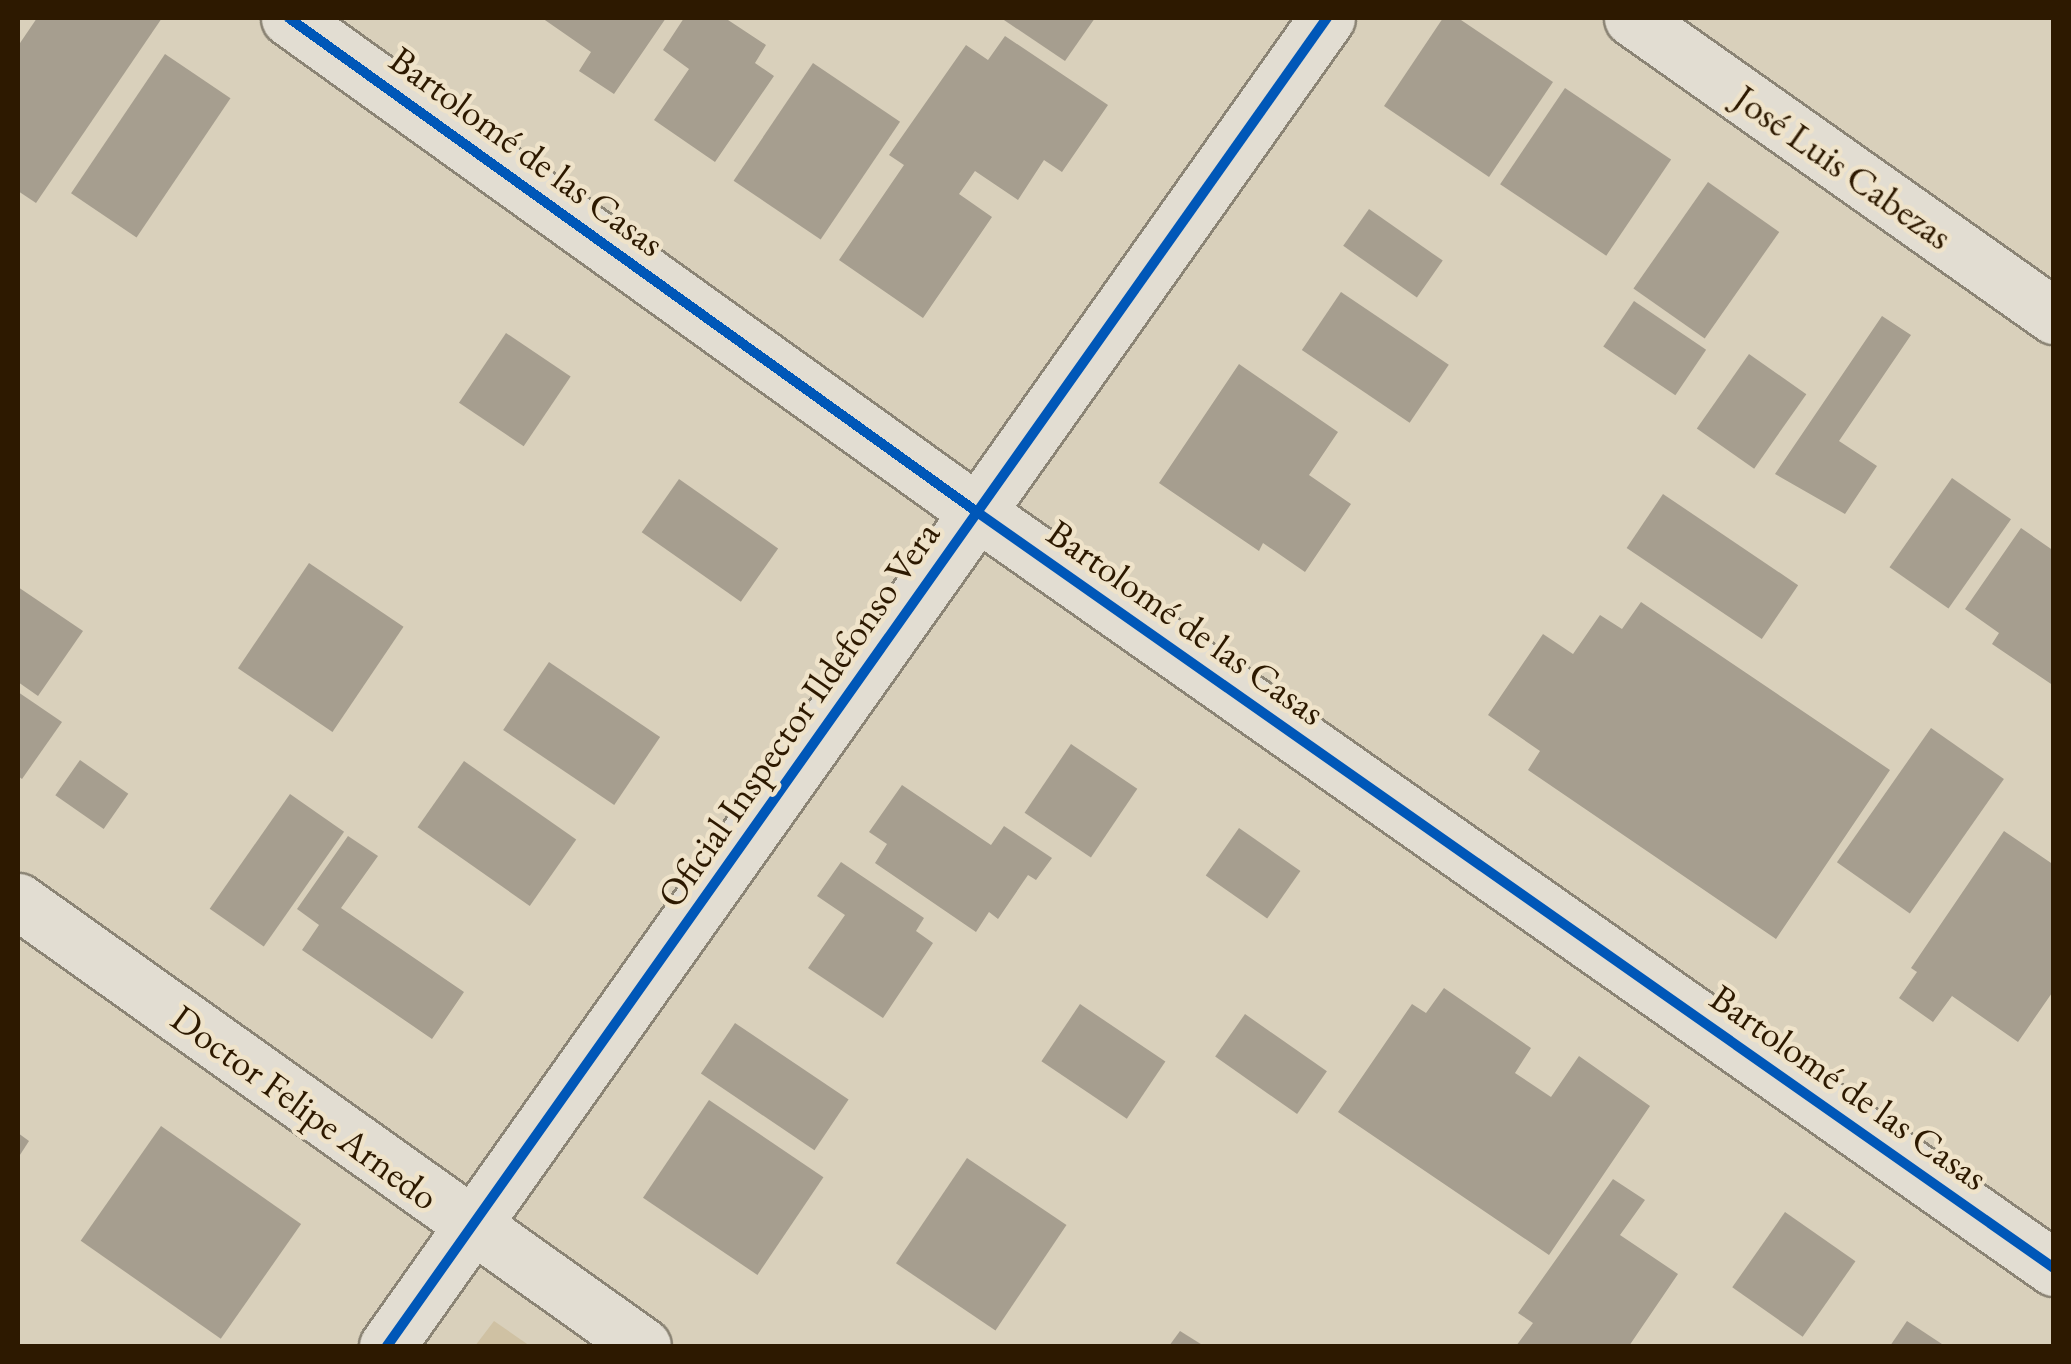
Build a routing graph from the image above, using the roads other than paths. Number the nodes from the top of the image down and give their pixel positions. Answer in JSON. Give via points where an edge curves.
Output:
{"nodes":[{"id":1,"x":288,"y":18,"type":"edge"},
{"id":2,"x":1327,"y":18,"type":"edge"},
{"id":3,"x":1632,"y":18,"type":"edge"},
{"id":4,"x":2054,"y":316,"type":"edge"},
{"id":5,"x":978,"y":512,"type":"junction"},
{"id":6,"x":18,"y":901,"type":"edge"},
{"id":7,"x":472,"y":1226,"type":"junction"},
{"id":8,"x":2054,"y":1268,"type":"edge"},
{"id":9,"x":387,"y":1346,"type":"edge"},
{"id":10,"x":643,"y":1346,"type":"edge"}],
"edges":[{"from":1,"to":5,"type":"street","name":"Bartolomé de las Casas"},
{"from":2,"to":5,"type":"street","name":"Oficial Inspector Ildefonso Vera"},
{"from":3,"to":4,"type":"street","name":"José Luis Cabezas"},
{"from":5,"to":7,"type":"street","name":"Oficial Inspector Ildefonso Vera"},
{"from":5,"to":8,"type":"street","name":"Bartolomé de las Casas"},
{"from":6,"to":7,"type":"street","name":"Doctor Felipe Arnedo"},
{"from":7,"to":9,"type":"street","name":"Oficial Inspector Ildefonso Vera"},
{"from":7,"to":10,"type":"street","name":"Doctor Felipe Arnedo"}]}
